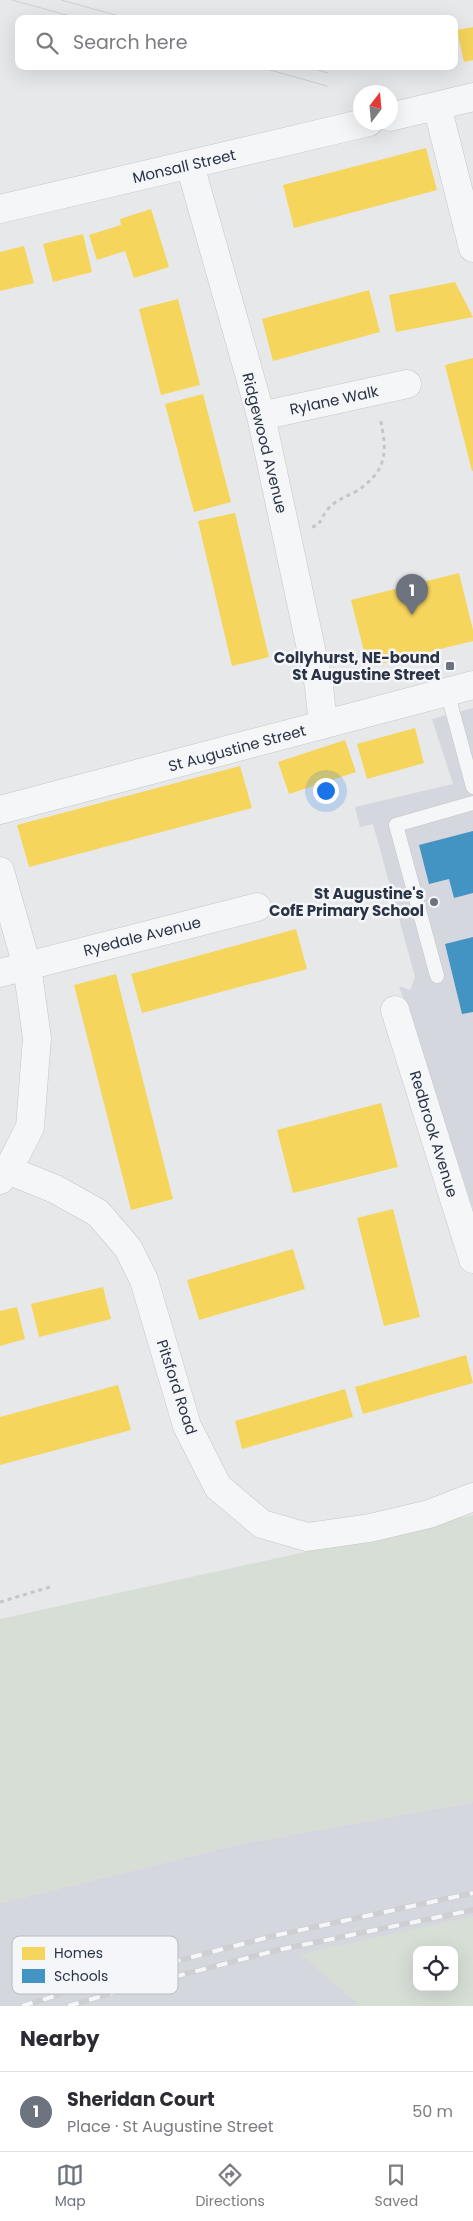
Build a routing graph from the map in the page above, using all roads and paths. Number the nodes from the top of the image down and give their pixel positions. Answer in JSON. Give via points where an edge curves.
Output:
{"nodes":[{"id":1,"x":473,"y":97,"type":"edge"},
{"id":2,"x":437,"y":106,"type":"junction"},
{"id":3,"x":398,"y":115,"type":"edge"},
{"id":4,"x":353,"y":126,"type":"edge"},
{"id":5,"x":190,"y":165,"type":"junction"},
{"id":6,"x":0,"y":209,"type":"edge"},
{"id":7,"x":473,"y":248,"type":"edge"},
{"id":8,"x":407,"y":384,"type":"dead end"},
{"id":9,"x":374,"y":390,"type":"junction"},
{"id":10,"x":261,"y":416,"type":"junction"},
{"id":11,"x":287,"y":535,"type":"junction"},
{"id":12,"x":473,"y":685,"type":"edge"},
{"id":13,"x":447,"y":692,"type":"junction"},
{"id":14,"x":323,"y":725,"type":"junction"},
{"id":15,"x":473,"y":787,"type":"edge"},
{"id":16,"x":473,"y":803,"type":"edge"},
{"id":17,"x":0,"y":810,"type":"edge"},
{"id":18,"x":0,"y":871,"type":"edge"},
{"id":19,"x":257,"y":907,"type":"dead end"},
{"id":20,"x":27,"y":966,"type":"junction"},
{"id":21,"x":0,"y":973,"type":"edge"},
{"id":22,"x":437,"y":976,"type":"dead end"},
{"id":23,"x":395,"y":1010,"type":"dead end"},
{"id":24,"x":4,"y":1175,"type":"edge"},
{"id":25,"x":473,"y":1259,"type":"edge"},
{"id":26,"x":473,"y":1497,"type":"edge"},
{"id":27,"x":50,"y":1587,"type":"dead end"},
{"id":28,"x":0,"y":1602,"type":"edge"}],
"edges":[{"from":1,"to":2,"type":"street"},
{"from":2,"to":3,"type":"street"},
{"from":2,"to":7,"type":"street"},
{"from":4,"to":5,"type":"street","name":"Monsall Street"},
{"from":5,"to":6,"type":"street","name":"Monsall Street"},
{"from":5,"to":10,"type":"street","name":"Ridgewood Avenue"},
{"from":8,"to":9,"type":"street","name":"Rylane Walk"},
{"from":9,"to":10,"type":"street","name":"Rylane Walk"},
{"from":9,"to":11,"type":"path","via":[[385,440],[378,473],[328,509],[318,525]]},
{"from":10,"to":11,"type":"street","name":"Ridgewood Avenue"},
{"from":11,"to":14,"type":"street","name":"Ridgewood Avenue","via":[[319,686]]},
{"from":12,"to":13,"type":"street","name":"St Augustine Street"},
{"from":13,"to":14,"type":"street","name":"St Augustine Street"},
{"from":13,"to":15,"type":"lane"},
{"from":14,"to":17,"type":"street","name":"St Augustine Street"},
{"from":16,"to":22,"type":"lane","via":[[396,824]]},
{"from":18,"to":20,"type":"street"},
{"from":19,"to":20,"type":"street","name":"Ryedale Avenue"},
{"from":20,"to":21,"type":"street","name":"Ryedale Avenue"},
{"from":20,"to":24,"type":"street","via":[[37,1038],[30,1127]]},
{"from":23,"to":25,"type":"street","name":"Redbrook Avenue"},
{"from":24,"to":26,"type":"street","name":"Pitsford Road","via":[[55,1189],[98,1213],[128,1248],[144,1280],[187,1426],[218,1487],[262,1524],[307,1537],[370,1528],[429,1514]]},
{"from":27,"to":28,"type":"path"}]}
